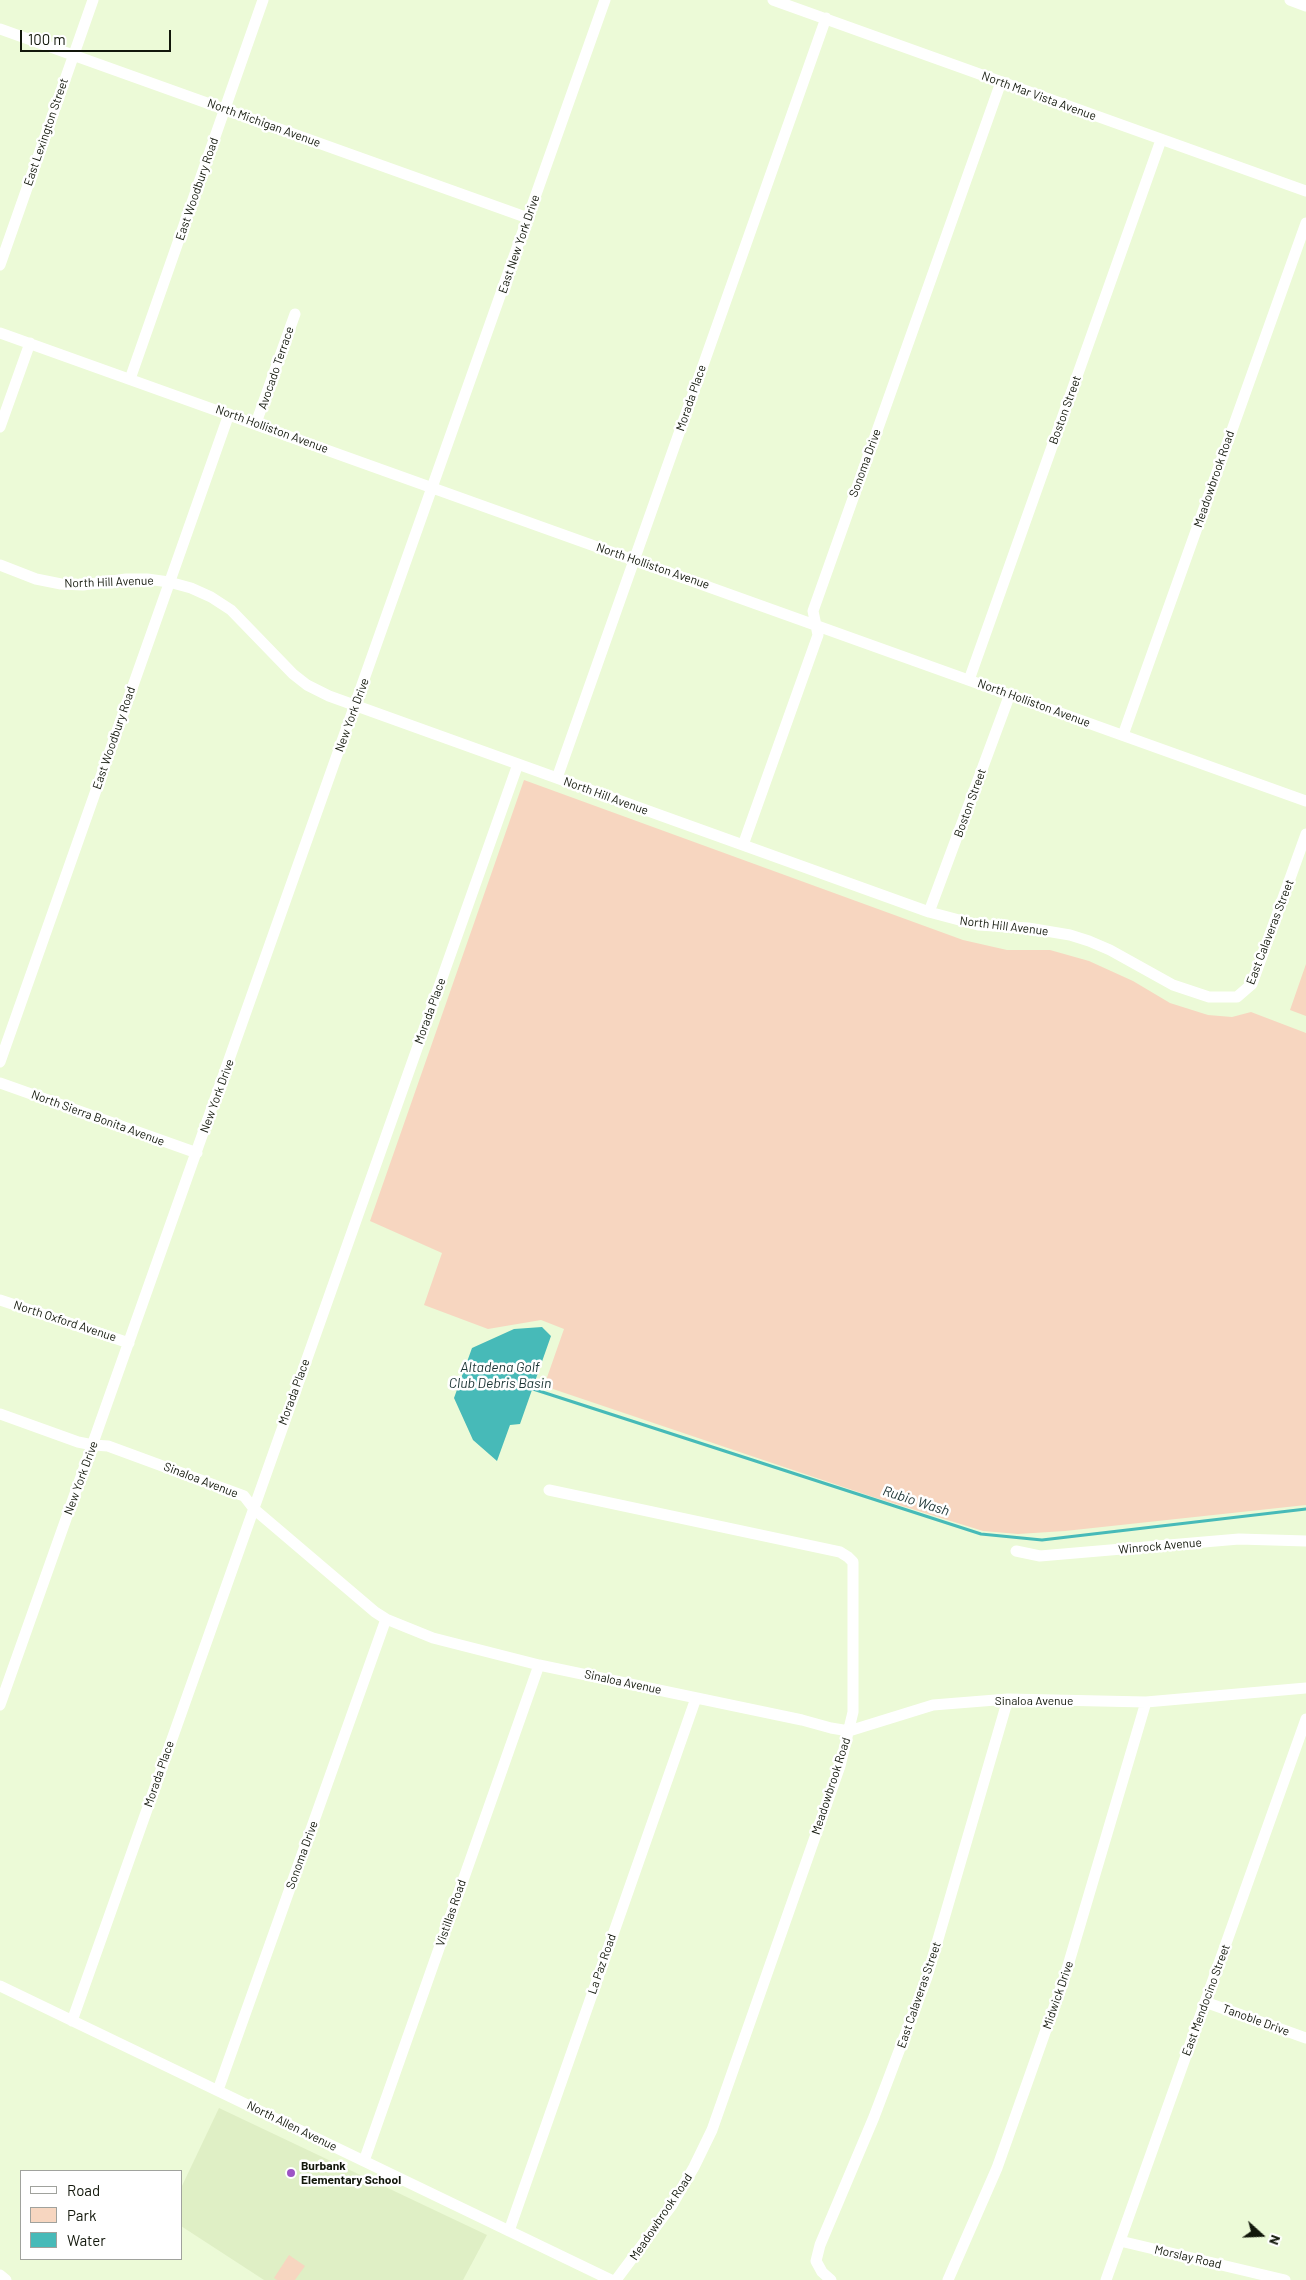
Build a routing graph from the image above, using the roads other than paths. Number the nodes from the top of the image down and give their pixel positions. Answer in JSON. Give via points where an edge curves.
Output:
{"nodes":[{"id":1,"x":93,"y":0,"type":"edge"},
{"id":2,"x":263,"y":0,"type":"edge"},
{"id":3,"x":605,"y":0,"type":"edge"},
{"id":4,"x":773,"y":0,"type":"edge"},
{"id":5,"x":1290,"y":0,"type":"edge"},
{"id":6,"x":1306,"y":6,"type":"edge"},
{"id":7,"x":826,"y":18,"type":"junction"},
{"id":8,"x":0,"y":29,"type":"edge"},
{"id":9,"x":73,"y":56,"type":"junction"},
{"id":10,"x":1001,"y":82,"type":"junction"},
{"id":11,"x":225,"y":109,"type":"junction"},
{"id":12,"x":1161,"y":140,"type":"junction"},
{"id":13,"x":1306,"y":190,"type":"edge"},
{"id":14,"x":528,"y":218,"type":"junction"},
{"id":15,"x":1306,"y":223,"type":"edge"},
{"id":16,"x":0,"y":265,"type":"edge"},
{"id":17,"x":295,"y":314,"type":"dead end"},
{"id":18,"x":0,"y":333,"type":"edge"},
{"id":19,"x":30,"y":343,"type":"junction"},
{"id":20,"x":130,"y":379,"type":"junction"},
{"id":21,"x":229,"y":414,"type":"junction"},
{"id":22,"x":256,"y":423,"type":"junction"},
{"id":23,"x":0,"y":427,"type":"edge"},
{"id":24,"x":433,"y":487,"type":"junction"},
{"id":25,"x":634,"y":559,"type":"junction"},
{"id":26,"x":0,"y":566,"type":"edge"},
{"id":27,"x":169,"y":582,"type":"junction"},
{"id":28,"x":815,"y":625,"type":"junction"},
{"id":29,"x":969,"y":680,"type":"junction"},
{"id":30,"x":1010,"y":694,"type":"junction"},
{"id":31,"x":355,"y":707,"type":"junction"},
{"id":32,"x":1124,"y":735,"type":"junction"},
{"id":33,"x":518,"y":764,"type":"junction"},
{"id":34,"x":557,"y":778,"type":"junction"},
{"id":35,"x":1306,"y":801,"type":"edge"},
{"id":36,"x":1306,"y":834,"type":"edge"},
{"id":37,"x":742,"y":845,"type":"junction"},
{"id":38,"x":930,"y":912,"type":"junction"},
{"id":39,"x":1237,"y":997,"type":"joint"},
{"id":40,"x":0,"y":1062,"type":"edge"},
{"id":41,"x":0,"y":1083,"type":"edge"},
{"id":42,"x":196,"y":1153,"type":"junction"},
{"id":43,"x":0,"y":1300,"type":"edge"},
{"id":44,"x":129,"y":1343,"type":"junction"},
{"id":45,"x":0,"y":1414,"type":"edge"},
{"id":46,"x":93,"y":1446,"type":"junction"},
{"id":47,"x":549,"y":1490,"type":"dead end"},
{"id":48,"x":254,"y":1508,"type":"junction"},
{"id":49,"x":1306,"y":1541,"type":"edge"},
{"id":50,"x":1016,"y":1551,"type":"dead end"},
{"id":51,"x":386,"y":1619,"type":"junction"},
{"id":52,"x":539,"y":1665,"type":"junction"},
{"id":53,"x":1306,"y":1688,"type":"edge"},
{"id":54,"x":696,"y":1698,"type":"junction"},
{"id":55,"x":1008,"y":1699,"type":"junction"},
{"id":56,"x":1146,"y":1702,"type":"junction"},
{"id":57,"x":0,"y":1705,"type":"edge"},
{"id":58,"x":1306,"y":1719,"type":"edge"},
{"id":59,"x":849,"y":1731,"type":"junction"},
{"id":60,"x":0,"y":1986,"type":"edge"},
{"id":61,"x":1206,"y":2002,"type":"junction"},
{"id":62,"x":72,"y":2021,"type":"junction"},
{"id":63,"x":1306,"y":2038,"type":"edge"},
{"id":64,"x":218,"y":2090,"type":"junction"},
{"id":65,"x":364,"y":2161,"type":"junction"},
{"id":66,"x":509,"y":2230,"type":"junction"},
{"id":67,"x":1120,"y":2241,"type":"junction"},
{"id":68,"x":0,"y":2275,"type":"edge"},
{"id":69,"x":6,"y":2280,"type":"edge"},
{"id":70,"x":611,"y":2280,"type":"edge"},
{"id":71,"x":616,"y":2280,"type":"edge"},
{"id":72,"x":831,"y":2280,"type":"edge"},
{"id":73,"x":948,"y":2280,"type":"edge"},
{"id":74,"x":1106,"y":2280,"type":"edge"},
{"id":75,"x":1285,"y":2280,"type":"edge"}],
"edges":[{"from":1,"to":9,"type":"street","name":"East Lexington Street"},
{"from":2,"to":11,"type":"street","name":"East Woodbury Road"},
{"from":3,"to":14,"type":"street","name":"East New York Drive"},
{"from":4,"to":7,"type":"street","name":"North Mar Vista Avenue"},
{"from":5,"to":6,"type":"street"},
{"from":7,"to":10,"type":"street","name":"North Mar Vista Avenue"},
{"from":7,"to":25,"type":"street","name":"Morada Place"},
{"from":8,"to":9,"type":"street","name":"North Michigan Avenue"},
{"from":9,"to":11,"type":"street","name":"North Michigan Avenue"},
{"from":9,"to":16,"type":"street","name":"East Lexington Street"},
{"from":10,"to":12,"type":"street","name":"North Mar Vista Avenue"},
{"from":10,"to":28,"type":"street","name":"Sonoma Drive","via":[[813,611]]},
{"from":11,"to":14,"type":"street","name":"North Michigan Avenue"},
{"from":11,"to":20,"type":"street","name":"East Woodbury Road"},
{"from":12,"to":13,"type":"street","name":"North Mar Vista Avenue"},
{"from":12,"to":29,"type":"street","name":"Boston Street"},
{"from":14,"to":24,"type":"street","name":"East New York Drive"},
{"from":15,"to":32,"type":"street","name":"Meadowbrook Road"},
{"from":17,"to":22,"type":"street","name":"Avocado Terrace"},
{"from":18,"to":19,"type":"street","name":"North Holliston Avenue"},
{"from":19,"to":20,"type":"street","name":"North Holliston Avenue"},
{"from":19,"to":23,"type":"street"},
{"from":20,"to":21,"type":"street","name":"North Holliston Avenue"},
{"from":21,"to":22,"type":"street","name":"North Holliston Avenue"},
{"from":21,"to":27,"type":"street","name":"East Woodbury Road"},
{"from":22,"to":24,"type":"street","name":"North Holliston Avenue"},
{"from":24,"to":25,"type":"street","name":"North Holliston Avenue"},
{"from":24,"to":31,"type":"street","name":"New York Drive"},
{"from":25,"to":28,"type":"street","name":"North Holliston Avenue"},
{"from":25,"to":34,"type":"street","name":"Morada Place"},
{"from":26,"to":27,"type":"street","name":"North Hill Avenue","via":[[61,584],[126,579]]},
{"from":27,"to":31,"type":"street","name":"North Hill Avenue","via":[[211,597],[231,610],[292,674],[307,685]]},
{"from":27,"to":40,"type":"street","name":"East Woodbury Road"},
{"from":28,"to":29,"type":"street","name":"North Holliston Avenue"},
{"from":28,"to":37,"type":"street","name":"Sonoma Drive","via":[[818,635]]},
{"from":29,"to":30,"type":"street","name":"North Holliston Avenue"},
{"from":30,"to":32,"type":"street","name":"North Holliston Avenue"},
{"from":30,"to":38,"type":"street","name":"Boston Street"},
{"from":31,"to":33,"type":"street","name":"North Hill Avenue"},
{"from":31,"to":42,"type":"street","name":"New York Drive"},
{"from":32,"to":35,"type":"street","name":"North Holliston Avenue"},
{"from":33,"to":34,"type":"street","name":"North Hill Avenue"},
{"from":33,"to":48,"type":"street","name":"Morada Place"},
{"from":34,"to":37,"type":"street","name":"North Hill Avenue"},
{"from":36,"to":39,"type":"street","name":"East Calaveras Street","via":[[1252,984]]},
{"from":37,"to":38,"type":"street","name":"North Hill Avenue"},
{"from":38,"to":39,"type":"street","name":"North Hill Avenue","via":[[978,925],[1070,935],[1110,950],[1186,990],[1209,997]]},
{"from":41,"to":42,"type":"street","name":"North Sierra Bonita Avenue"},
{"from":42,"to":44,"type":"street","name":"New York Drive"},
{"from":43,"to":44,"type":"street","name":"North Oxford Avenue"},
{"from":44,"to":46,"type":"street","name":"New York Drive"},
{"from":45,"to":46,"type":"street","name":"Sinaloa Avenue"},
{"from":46,"to":48,"type":"street","name":"Sinaloa Avenue","via":[[108,1446],[244,1496]]},
{"from":46,"to":57,"type":"street","name":"New York Drive"},
{"from":47,"to":59,"type":"street","name":"Meadowbrook Road","via":[[831,1550],[848,1557],[853,1562],[853,1712]]},
{"from":48,"to":51,"type":"street","name":"Sinaloa Avenue"},
{"from":48,"to":62,"type":"street","name":"Morada Place"},
{"from":49,"to":50,"type":"street","name":"Winrock Avenue","via":[[1239,1539],[1040,1556]]},
{"from":51,"to":52,"type":"street","name":"Sinaloa Avenue","via":[[464,1648]]},
{"from":51,"to":64,"type":"street","name":"Sonoma Drive"},
{"from":52,"to":54,"type":"street","name":"Sinaloa Avenue"},
{"from":52,"to":65,"type":"street","name":"Vistillas Road"},
{"from":53,"to":56,"type":"street","name":"Sinaloa Avenue"},
{"from":54,"to":59,"type":"street","name":"Sinaloa Avenue"},
{"from":54,"to":66,"type":"street","name":"La Paz Road"},
{"from":55,"to":56,"type":"street","name":"Sinaloa Avenue"},
{"from":55,"to":59,"type":"street","name":"Sinaloa Avenue","via":[[933,1705]]},
{"from":55,"to":72,"type":"street","name":"East Calaveras Street","via":[[927,1977],[874,2117],[820,2245],[816,2261]]},
{"from":56,"to":73,"type":"street","name":"Midwick Drive","via":[[1064,1979],[997,2168]]},
{"from":58,"to":61,"type":"street","name":"East Mendocino Street"},
{"from":59,"to":71,"type":"street","name":"Meadowbrook Road","via":[[840,1766],[712,2130],[672,2205]]},
{"from":60,"to":62,"type":"street","name":"North Allen Avenue"},
{"from":61,"to":63,"type":"street","name":"Tanoble Drive"},
{"from":61,"to":67,"type":"street","name":"East Mendocino Street"},
{"from":62,"to":64,"type":"street","name":"North Allen Avenue"},
{"from":64,"to":65,"type":"street","name":"North Allen Avenue"},
{"from":65,"to":66,"type":"street","name":"North Allen Avenue"},
{"from":66,"to":70,"type":"street","name":"North Allen Avenue"},
{"from":67,"to":74,"type":"street","name":"East Mendocino Street"},
{"from":67,"to":75,"type":"street","name":"Morslay Road"},
{"from":68,"to":69,"type":"street"}]}
